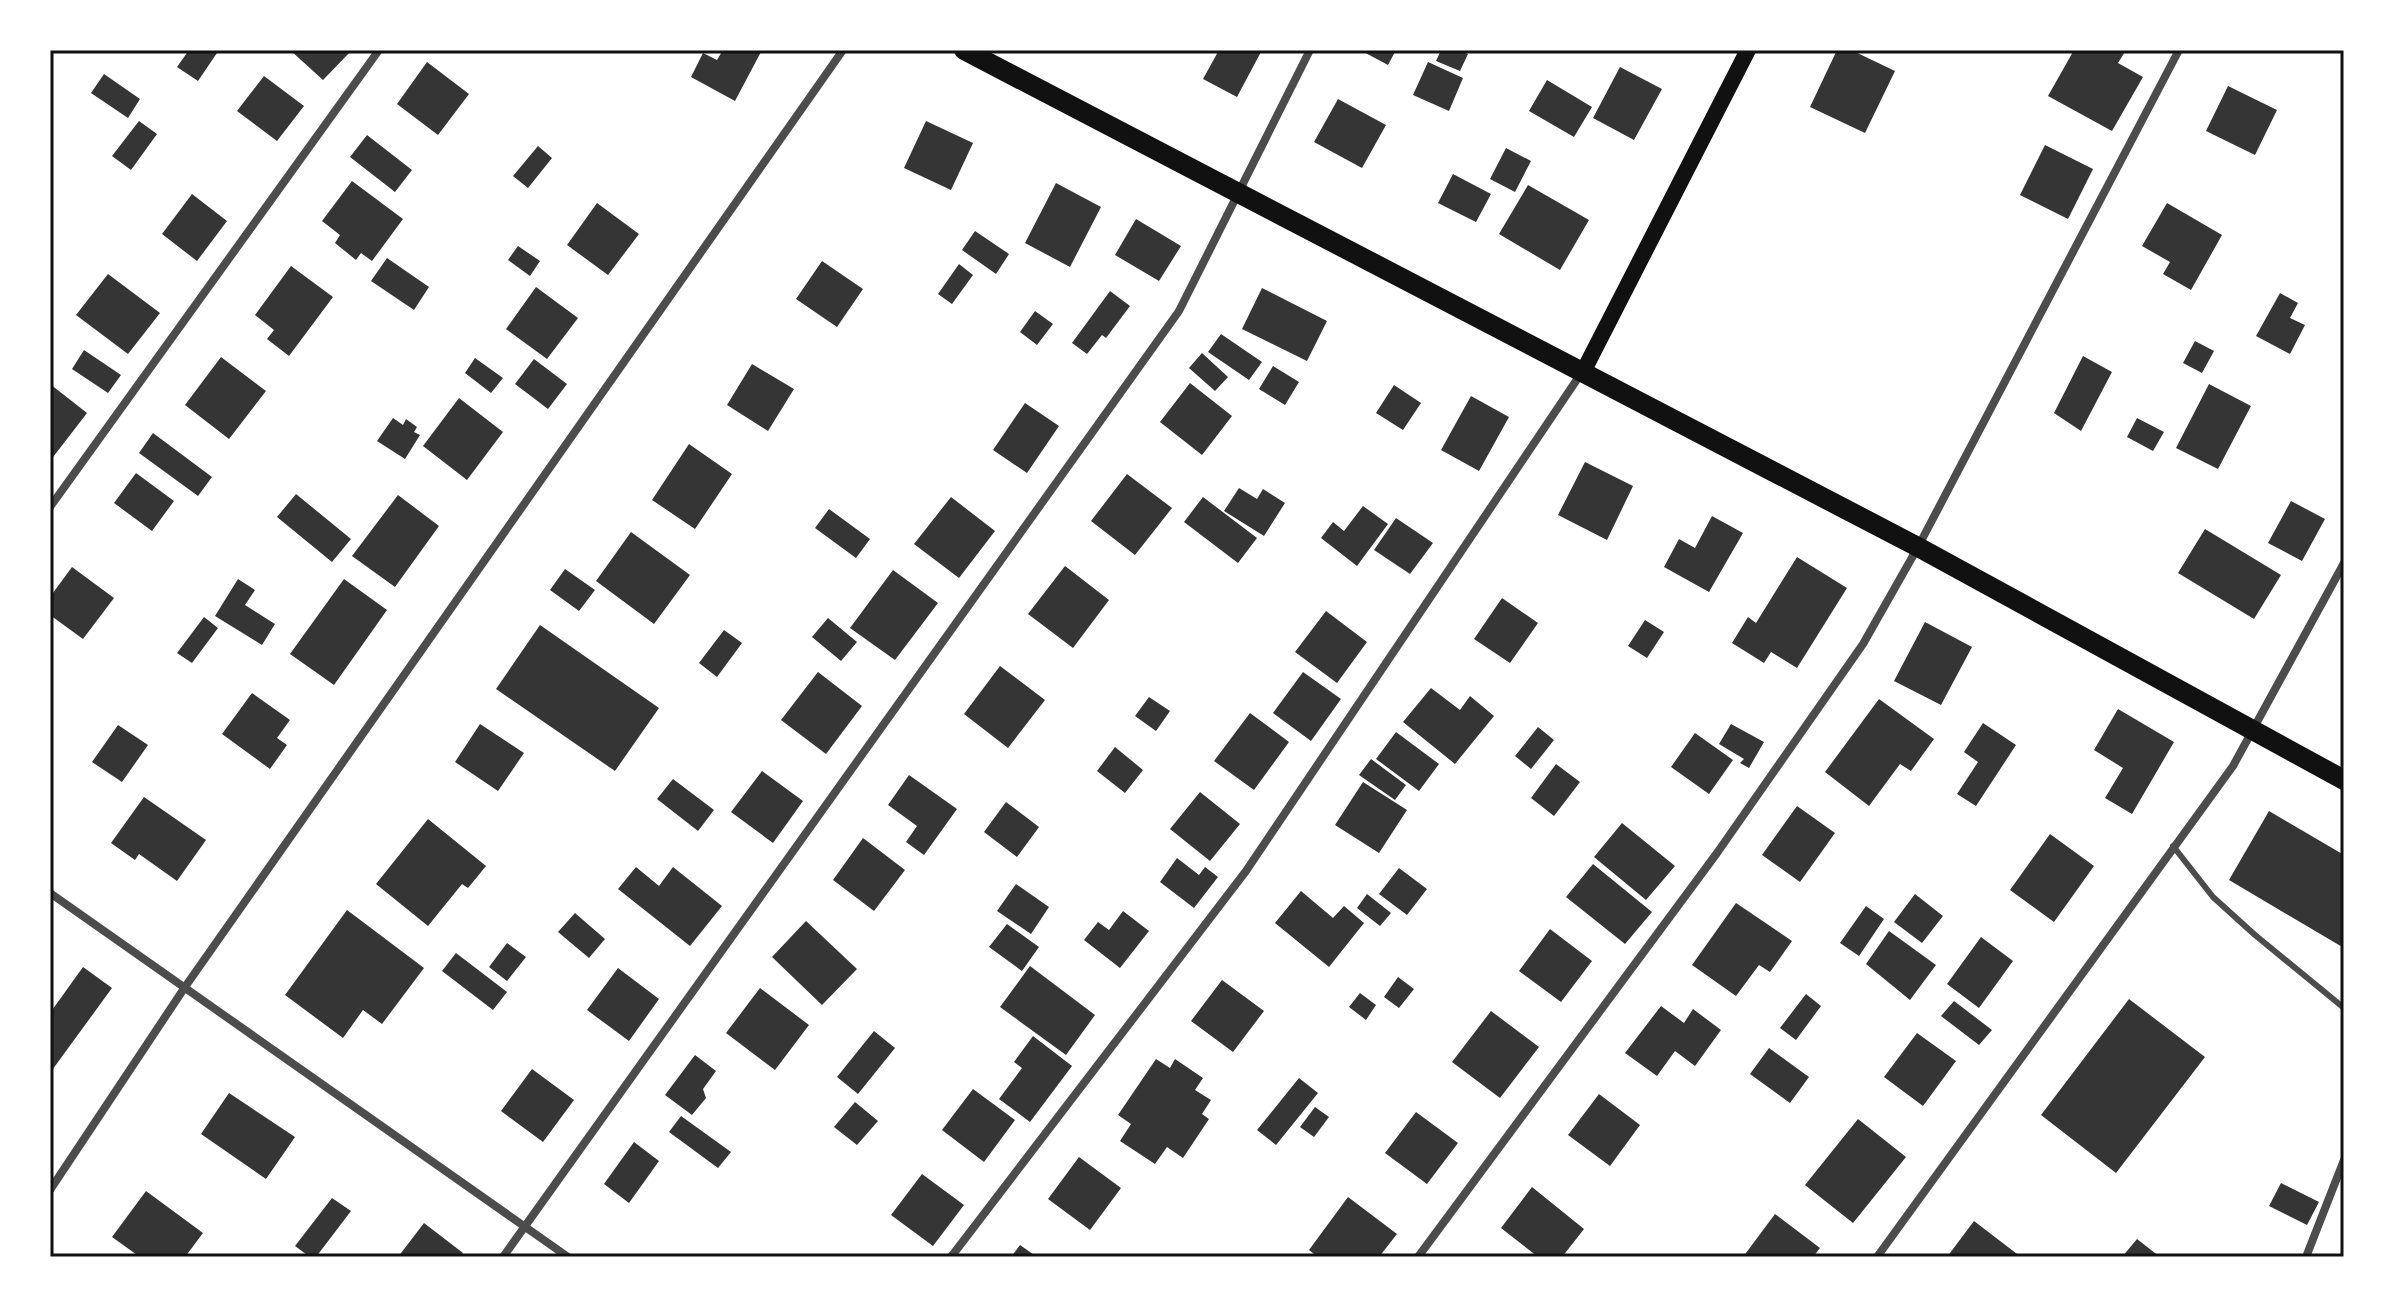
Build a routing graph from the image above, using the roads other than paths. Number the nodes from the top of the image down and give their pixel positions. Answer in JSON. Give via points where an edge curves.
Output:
{"nodes":[{"id":1,"x":379,"y":50,"type":"edge"},
{"id":2,"x":843,"y":50,"type":"edge"},
{"id":3,"x":964,"y":50,"type":"edge"},
{"id":4,"x":1310,"y":50,"type":"edge"},
{"id":5,"x":1748,"y":50,"type":"edge"},
{"id":6,"x":2179,"y":50,"type":"edge"},
{"id":7,"x":1238,"y":193,"type":"junction"},
{"id":8,"x":1583,"y":372,"type":"junction"},
{"id":9,"x":50,"y":507,"type":"edge"},
{"id":10,"x":1918,"y":547,"type":"junction"},
{"id":11,"x":2344,"y":563,"type":"edge"},
{"id":12,"x":2254,"y":731,"type":"junction"},
{"id":13,"x":2344,"y":780,"type":"edge"},
{"id":14,"x":2173,"y":846,"type":"junction"},
{"id":15,"x":50,"y":893,"type":"edge"},
{"id":16,"x":185,"y":987,"type":"junction"},
{"id":17,"x":2344,"y":1008,"type":"edge"},
{"id":18,"x":2344,"y":1160,"type":"edge"},
{"id":19,"x":50,"y":1190,"type":"edge"},
{"id":20,"x":524,"y":1227,"type":"junction"},
{"id":21,"x":503,"y":1257,"type":"edge"},
{"id":22,"x":568,"y":1257,"type":"edge"},
{"id":23,"x":951,"y":1257,"type":"edge"},
{"id":24,"x":1418,"y":1257,"type":"edge"},
{"id":25,"x":1877,"y":1257,"type":"edge"},
{"id":26,"x":2306,"y":1257,"type":"edge"}],
"edges":[{"from":1,"to":9,"type":"street"},
{"from":2,"to":16,"type":"street"},
{"from":3,"to":7,"type":"main road"},
{"from":4,"to":7,"type":"street"},
{"from":5,"to":8,"type":"main road"},
{"from":6,"to":10,"type":"street"},
{"from":7,"to":8,"type":"main road"},
{"from":7,"to":20,"type":"street","via":[[1179,311]]},
{"from":8,"to":10,"type":"main road"},
{"from":8,"to":23,"type":"street","via":[[1246,871]]},
{"from":10,"to":12,"type":"main road"},
{"from":10,"to":24,"type":"street","via":[[1863,644],[1717,853]]},
{"from":11,"to":12,"type":"street"},
{"from":12,"to":13,"type":"main road"},
{"from":12,"to":14,"type":"street"},
{"from":14,"to":17,"type":"lane","via":[[2213,897]]},
{"from":14,"to":25,"type":"street"},
{"from":15,"to":16,"type":"street"},
{"from":16,"to":19,"type":"street"},
{"from":16,"to":20,"type":"street"},
{"from":18,"to":26,"type":"street"},
{"from":20,"to":21,"type":"street"},
{"from":20,"to":22,"type":"street"}]}
